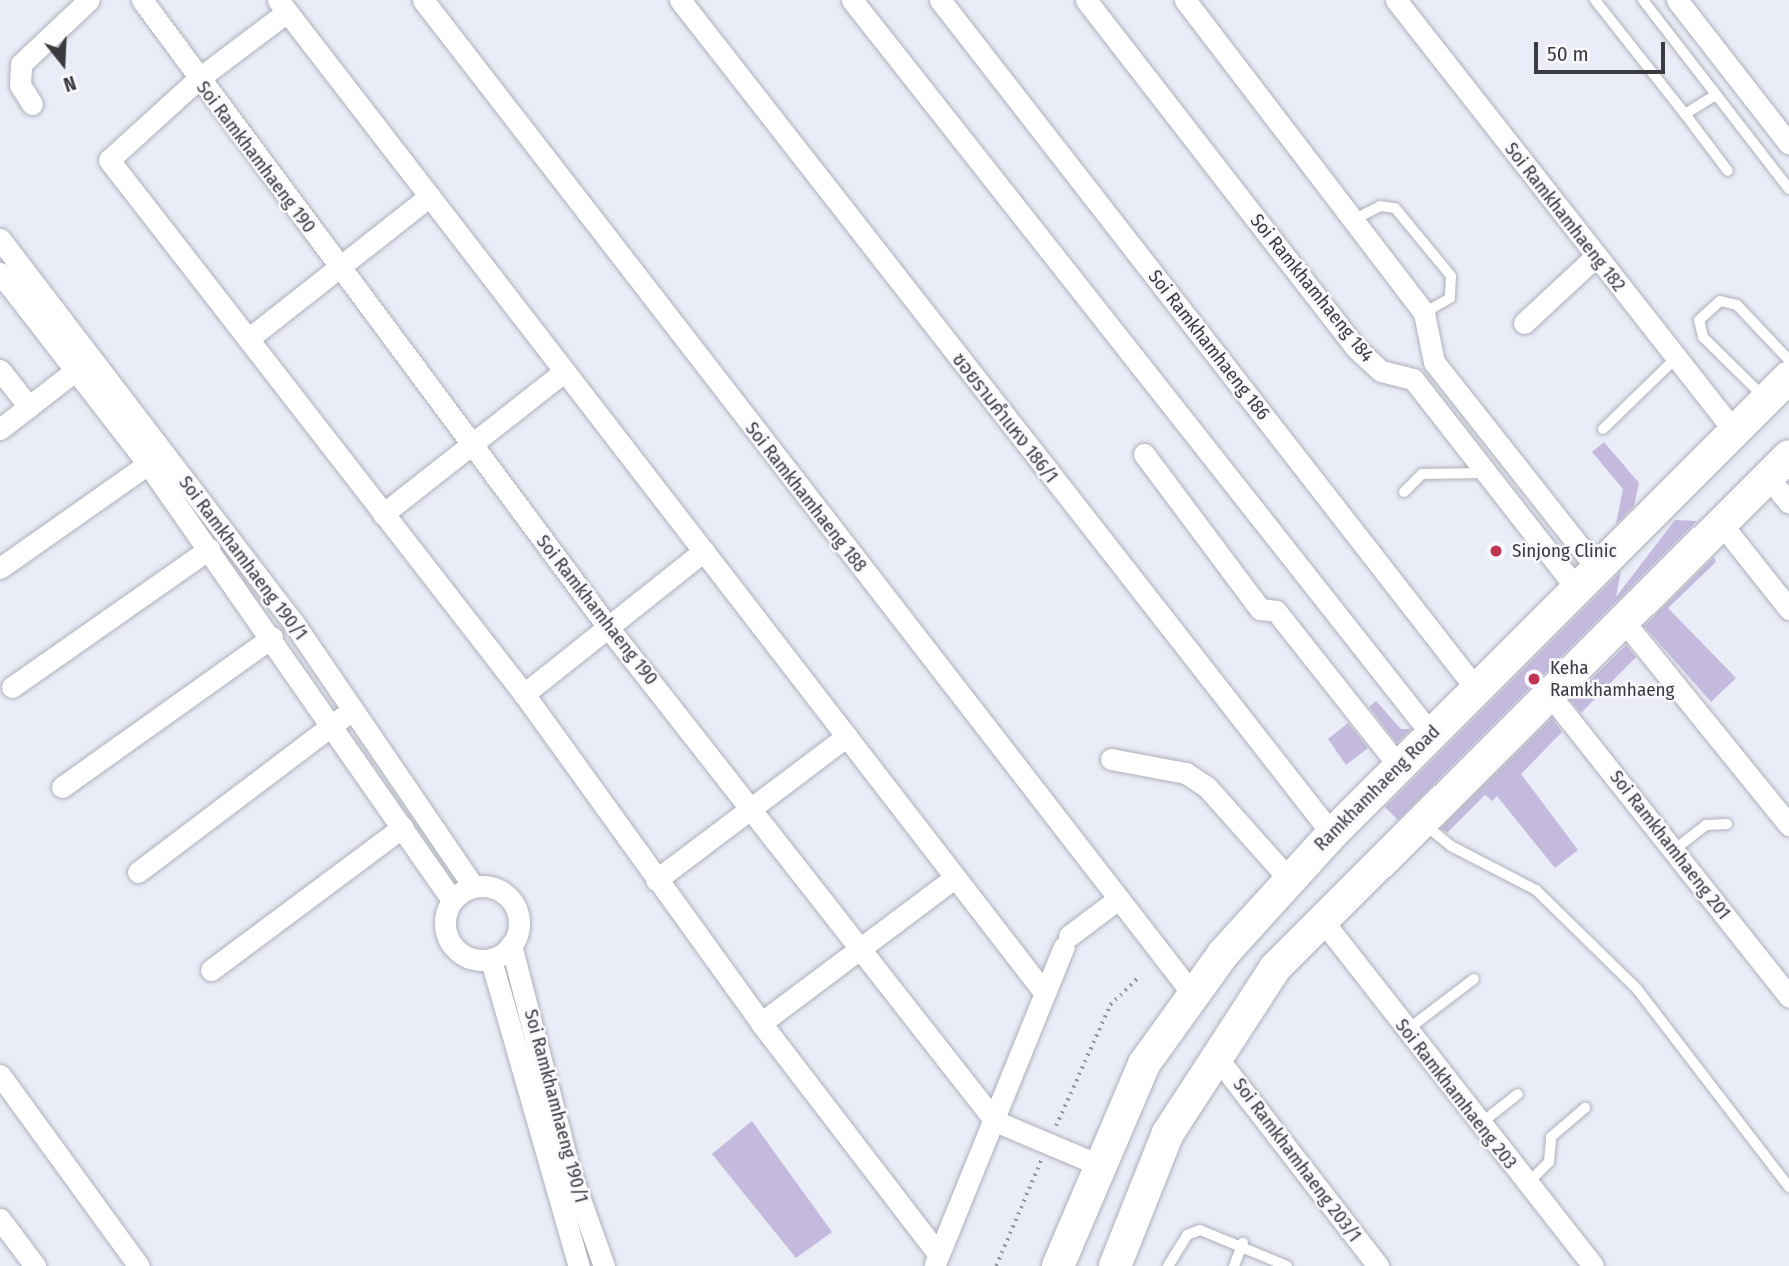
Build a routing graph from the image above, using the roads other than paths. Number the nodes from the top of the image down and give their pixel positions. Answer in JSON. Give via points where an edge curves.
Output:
{"nodes":[{"id":1,"x":89,"y":0,"type":"edge"},
{"id":2,"x":142,"y":0,"type":"edge"},
{"id":3,"x":423,"y":0,"type":"edge"},
{"id":4,"x":680,"y":0,"type":"edge"},
{"id":5,"x":852,"y":0,"type":"edge"},
{"id":6,"x":940,"y":0,"type":"edge"},
{"id":7,"x":1086,"y":0,"type":"edge"},
{"id":8,"x":1185,"y":0,"type":"edge"},
{"id":9,"x":1396,"y":0,"type":"edge"},
{"id":10,"x":1595,"y":0,"type":"edge"},
{"id":11,"x":1643,"y":0,"type":"edge"},
{"id":12,"x":1677,"y":0,"type":"edge"},
{"id":13,"x":282,"y":6,"type":"edge"},
{"id":14,"x":198,"y":79,"type":"junction"},
{"id":15,"x":1716,"y":94,"type":"junction"},
{"id":16,"x":32,"y":104,"type":"dead end"},
{"id":17,"x":1685,"y":114,"type":"junction"},
{"id":18,"x":1789,"y":144,"type":"edge"},
{"id":19,"x":1728,"y":171,"type":"dead end"},
{"id":20,"x":1789,"y":188,"type":"edge"},
{"id":21,"x":430,"y":196,"type":"junction"},
{"id":22,"x":1353,"y":220,"type":"junction"},
{"id":23,"x":0,"y":239,"type":"edge"},
{"id":24,"x":1595,"y":256,"type":"junction"},
{"id":25,"x":338,"y":267,"type":"junction"},
{"id":26,"x":0,"y":274,"type":"edge"},
{"id":27,"x":1424,"y":313,"type":"junction"},
{"id":28,"x":1524,"y":323,"type":"dead end"},
{"id":29,"x":248,"y":339,"type":"junction"},
{"id":30,"x":1676,"y":358,"type":"junction"},
{"id":31,"x":1789,"y":360,"type":"edge"},
{"id":32,"x":1434,"y":362,"type":"junction"},
{"id":33,"x":84,"y":364,"type":"junction"},
{"id":34,"x":0,"y":370,"type":"edge"},
{"id":35,"x":565,"y":371,"type":"junction"},
{"id":36,"x":1789,"y":377,"type":"edge"},
{"id":37,"x":1413,"y":379,"type":"junction"},
{"id":38,"x":1766,"y":400,"type":"junction"},
{"id":39,"x":29,"y":407,"type":"junction"},
{"id":40,"x":0,"y":429,"type":"edge"},
{"id":41,"x":1603,"y":429,"type":"dead end"},
{"id":42,"x":1735,"y":432,"type":"junction"},
{"id":43,"x":472,"y":446,"type":"junction"},
{"id":44,"x":1143,"y":454,"type":"dead end"},
{"id":45,"x":1511,"y":462,"type":"junction"},
{"id":46,"x":148,"y":464,"type":"junction"},
{"id":47,"x":1779,"y":466,"type":"edge"},
{"id":48,"x":1487,"y":476,"type":"junction"},
{"id":49,"x":1404,"y":492,"type":"dead end"},
{"id":50,"x":1789,"y":503,"type":"edge"},
{"id":51,"x":383,"y":514,"type":"junction"},
{"id":52,"x":1720,"y":522,"type":"junction"},
{"id":53,"x":209,"y":549,"type":"junction"},
{"id":54,"x":704,"y":551,"type":"junction"},
{"id":55,"x":0,"y":568,"type":"edge"},
{"id":56,"x":1588,"y":580,"type":"junction"},
{"id":57,"x":1789,"y":609,"type":"edge"},
{"id":58,"x":1622,"y":620,"type":"junction"},
{"id":59,"x":607,"y":626,"type":"junction"},
{"id":60,"x":272,"y":637,"type":"junction"},
{"id":61,"x":12,"y":687,"type":"dead end"},
{"id":62,"x":1477,"y":690,"type":"junction"},
{"id":63,"x":524,"y":694,"type":"junction"},
{"id":64,"x":1550,"y":695,"type":"junction"},
{"id":65,"x":341,"y":718,"type":"junction"},
{"id":66,"x":1431,"y":734,"type":"junction"},
{"id":67,"x":847,"y":736,"type":"junction"},
{"id":68,"x":1111,"y":759,"type":"dead end"},
{"id":69,"x":1399,"y":766,"type":"junction"},
{"id":70,"x":62,"y":787,"type":"dead end"},
{"id":71,"x":754,"y":810,"type":"junction"},
{"id":72,"x":1424,"y":824,"type":"junction"},
{"id":73,"x":1727,"y":824,"type":"dead end"},
{"id":74,"x":1789,"y":825,"type":"edge"},
{"id":75,"x":403,"y":827,"type":"junction"},
{"id":76,"x":1332,"y":834,"type":"junction"},
{"id":77,"x":1674,"y":849,"type":"junction"},
{"id":78,"x":138,"y":872,"type":"dead end"},
{"id":79,"x":954,"y":878,"type":"junction"},
{"id":80,"x":1288,"y":878,"type":"junction"},
{"id":81,"x":656,"y":880,"type":"junction"},
{"id":82,"x":473,"y":886,"type":"junction"},
{"id":83,"x":452,"y":900,"type":"junction"},
{"id":84,"x":1117,"y":900,"type":"junction"},
{"id":85,"x":1322,"y":920,"type":"junction"},
{"id":86,"x":511,"y":945,"type":"junction"},
{"id":87,"x":859,"y":950,"type":"junction"},
{"id":88,"x":491,"y":960,"type":"junction"},
{"id":89,"x":211,"y":970,"type":"dead end"},
{"id":90,"x":1474,"y":979,"type":"dead end"},
{"id":91,"x":1043,"y":991,"type":"junction"},
{"id":92,"x":1191,"y":992,"type":"junction"},
{"id":93,"x":1789,"y":997,"type":"edge"},
{"id":94,"x":761,"y":1023,"type":"junction"},
{"id":95,"x":1406,"y":1031,"type":"junction"},
{"id":96,"x":1211,"y":1061,"type":"junction"},
{"id":97,"x":0,"y":1075,"type":"edge"},
{"id":98,"x":1518,"y":1094,"type":"dead end"},
{"id":99,"x":554,"y":1105,"type":"junction"},
{"id":100,"x":1585,"y":1108,"type":"dead end"},
{"id":101,"x":532,"y":1111,"type":"junction"},
{"id":102,"x":995,"y":1121,"type":"junction"},
{"id":103,"x":1480,"y":1124,"type":"junction"},
{"id":104,"x":1264,"y":1125,"type":"junction"},
{"id":105,"x":1099,"y":1165,"type":"junction"},
{"id":106,"x":1527,"y":1184,"type":"junction"},
{"id":107,"x":1789,"y":1187,"type":"edge"},
{"id":108,"x":0,"y":1219,"type":"edge"},
{"id":109,"x":1243,"y":1243,"type":"junction"},
{"id":110,"x":936,"y":1260,"type":"edge"},
{"id":111,"x":34,"y":1266,"type":"edge"},
{"id":112,"x":139,"y":1266,"type":"edge"},
{"id":113,"x":579,"y":1266,"type":"edge"},
{"id":114,"x":604,"y":1266,"type":"edge"},
{"id":115,"x":1059,"y":1266,"type":"edge"},
{"id":116,"x":1115,"y":1266,"type":"edge"},
{"id":117,"x":1168,"y":1266,"type":"edge"},
{"id":118,"x":1234,"y":1266,"type":"edge"},
{"id":119,"x":1287,"y":1266,"type":"edge"},
{"id":120,"x":1360,"y":1266,"type":"edge"},
{"id":121,"x":1378,"y":1266,"type":"edge"},
{"id":122,"x":1592,"y":1266,"type":"edge"}],
"edges":[{"from":1,"to":16,"type":"street","via":[[22,64],[20,85]]},
{"from":2,"to":14,"type":"street","name":"Soi Ramkhamhaeng 190"},
{"from":3,"to":84,"type":"street","name":"Soi Ramkhamhaeng 188"},
{"from":4,"to":76,"type":"street","name":"ซอยรามคำแหง 186/1"},
{"from":5,"to":66,"type":"street"},
{"from":6,"to":62,"type":"street","name":"Soi Ramkhamhaeng 186"},
{"from":7,"to":37,"type":"street","name":"Soi Ramkhamhaeng 184","via":[[1355,346],[1381,370]]},
{"from":8,"to":22,"type":"street"},
{"from":9,"to":24,"type":"street","name":"Soi Ramkhamhaeng 182"},
{"from":10,"to":17,"type":"lane"},
{"from":11,"to":15,"type":"lane"},
{"from":12,"to":18,"type":"street"},
{"from":13,"to":14,"type":"street"},
{"from":13,"to":21,"type":"street"},
{"from":14,"to":25,"type":"street","name":"Soi Ramkhamhaeng 190"},
{"from":14,"to":29,"type":"street","via":[[108,157]]},
{"from":15,"to":17,"type":"lane"},
{"from":15,"to":20,"type":"lane"},
{"from":17,"to":19,"type":"lane"},
{"from":21,"to":25,"type":"street"},
{"from":21,"to":35,"type":"street"},
{"from":22,"to":27,"type":"street"},
{"from":22,"to":27,"type":"lane","via":[[1380,206],[1395,208],[1451,276],[1450,298]]},
{"from":23,"to":33,"type":"street","name":"Soi Ramkhamhaeng 190/1"},
{"from":24,"to":28,"type":"street"},
{"from":24,"to":30,"type":"street","name":"Soi Ramkhamhaeng 182"},
{"from":25,"to":29,"type":"street"},
{"from":25,"to":43,"type":"street","name":"Soi Ramkhamhaeng 190"},
{"from":26,"to":33,"type":"street","name":"Soi Ramkhamhaeng 190/1"},
{"from":27,"to":32,"type":"street"},
{"from":29,"to":51,"type":"street"},
{"from":30,"to":41,"type":"lane"},
{"from":30,"to":42,"type":"street","name":"Soi Ramkhamhaeng 182"},
{"from":31,"to":38,"type":"lane","via":[[1737,305],[1720,301],[1699,320],[1703,337]]},
{"from":32,"to":37,"type":"street"},
{"from":32,"to":45,"type":"street"},
{"from":33,"to":39,"type":"street"},
{"from":33,"to":46,"type":"street","name":"Soi Ramkhamhaeng 190/1"},
{"from":33,"to":65,"type":"street","name":"Soi Ramkhamhaeng 190/1","via":[[293,622]]},
{"from":34,"to":39,"type":"street"},
{"from":35,"to":43,"type":"street"},
{"from":35,"to":54,"type":"street"},
{"from":36,"to":38,"type":"main road","name":"Ramkhamhaeng Road"},
{"from":37,"to":48,"type":"street"},
{"from":38,"to":42,"type":"main road","name":"Ramkhamhaeng Road"},
{"from":39,"to":40,"type":"street"},
{"from":42,"to":56,"type":"main road","name":"Ramkhamhaeng Road"},
{"from":43,"to":51,"type":"street"},
{"from":43,"to":59,"type":"street","name":"Soi Ramkhamhaeng 190"},
{"from":44,"to":69,"type":"street","via":[[1260,609],[1276,611]]},
{"from":45,"to":48,"type":"street"},
{"from":45,"to":56,"type":"street"},
{"from":46,"to":53,"type":"street","name":"Soi Ramkhamhaeng 190/1"},
{"from":46,"to":55,"type":"street"},
{"from":47,"to":50,"type":"street"},
{"from":47,"to":52,"type":"main road"},
{"from":48,"to":49,"type":"lane","via":[[1422,474]]},
{"from":48,"to":56,"type":"street"},
{"from":51,"to":63,"type":"street"},
{"from":52,"to":57,"type":"street"},
{"from":52,"to":58,"type":"main road"},
{"from":53,"to":60,"type":"street","name":"Soi Ramkhamhaeng 190/1"},
{"from":53,"to":61,"type":"street"},
{"from":54,"to":59,"type":"street"},
{"from":54,"to":67,"type":"street"},
{"from":56,"to":62,"type":"main road","name":"Ramkhamhaeng Road"},
{"from":58,"to":64,"type":"main road"},
{"from":58,"to":74,"type":"street"},
{"from":59,"to":63,"type":"street"},
{"from":59,"to":71,"type":"street","name":"Soi Ramkhamhaeng 190"},
{"from":60,"to":65,"type":"street","name":"Soi Ramkhamhaeng 190/1"},
{"from":60,"to":70,"type":"street"},
{"from":62,"to":66,"type":"main road","name":"Ramkhamhaeng Road"},
{"from":63,"to":81,"type":"street"},
{"from":64,"to":72,"type":"main road"},
{"from":64,"to":77,"type":"street","name":"Soi Ramkhamhaeng 201"},
{"from":65,"to":75,"type":"street","name":"Soi Ramkhamhaeng 190/1"},
{"from":65,"to":78,"type":"street"},
{"from":65,"to":82,"type":"street","name":"Soi Ramkhamhaeng 190/1"},
{"from":66,"to":69,"type":"main road","name":"Ramkhamhaeng Road"},
{"from":67,"to":71,"type":"street"},
{"from":67,"to":79,"type":"street"},
{"from":68,"to":80,"type":"street","via":[[1163,767],[1207,787]]},
{"from":69,"to":76,"type":"main road","name":"Ramkhamhaeng Road"},
{"from":71,"to":81,"type":"street"},
{"from":71,"to":87,"type":"street","name":"Soi Ramkhamhaeng 190"},
{"from":72,"to":85,"type":"main road"},
{"from":72,"to":107,"type":"lane","via":[[1451,846],[1536,890],[1637,989]]},
{"from":73,"to":77,"type":"lane","via":[[1706,825]]},
{"from":75,"to":83,"type":"street","name":"Soi Ramkhamhaeng 190/1"},
{"from":75,"to":89,"type":"street"},
{"from":76,"to":80,"type":"main road","name":"Ramkhamhaeng Road"},
{"from":77,"to":93,"type":"street","name":"Soi Ramkhamhaeng 201"},
{"from":79,"to":87,"type":"street"},
{"from":79,"to":91,"type":"street"},
{"from":80,"to":92,"type":"main road","name":"Ramkhamhaeng Road"},
{"from":81,"to":94,"type":"street"},
{"from":82,"to":83,"type":"street"},
{"from":82,"to":86,"type":"street","name":"Soi Ramkhamhaeng 190/1","via":[[495,888],[513,902],[519,924]]},
{"from":83,"to":88,"type":"street","via":[[444,926],[451,944],[465,956]]},
{"from":84,"to":91,"type":"street","via":[[1067,941]]},
{"from":84,"to":92,"type":"street","name":"Soi Ramkhamhaeng 188"},
{"from":85,"to":95,"type":"street","name":"Soi Ramkhamhaeng 203"},
{"from":85,"to":96,"type":"main road","via":[[1267,978]]},
{"from":86,"to":88,"type":"street"},
{"from":86,"to":99,"type":"street","name":"Soi Ramkhamhaeng 190/1"},
{"from":87,"to":94,"type":"street"},
{"from":87,"to":102,"type":"street","name":"Soi Ramkhamhaeng 190"},
{"from":88,"to":101,"type":"street","name":"Soi Ramkhamhaeng 190/1"},
{"from":90,"to":95,"type":"lane"},
{"from":91,"to":102,"type":"street"},
{"from":92,"to":105,"type":"main road","name":"Ramkhamhaeng Road","via":[[1144,1064]]},
{"from":94,"to":110,"type":"street"},
{"from":95,"to":103,"type":"street","name":"Soi Ramkhamhaeng 203"},
{"from":96,"to":104,"type":"street","name":"Soi Ramkhamhaeng 203/1"},
{"from":96,"to":116,"type":"main road","via":[[1168,1133]]},
{"from":97,"to":112,"type":"street"},
{"from":98,"to":103,"type":"lane"},
{"from":99,"to":101,"type":"street"},
{"from":99,"to":114,"type":"street","name":"Soi Ramkhamhaeng 190/1"},
{"from":100,"to":106,"type":"lane","via":[[1550,1137],[1549,1162]]},
{"from":101,"to":113,"type":"street","name":"Soi Ramkhamhaeng 190/1"},
{"from":102,"to":105,"type":"street","name":"Soi Ramkhamhaeng 190"},
{"from":102,"to":110,"type":"street"},
{"from":103,"to":106,"type":"street","name":"Soi Ramkhamhaeng 203"},
{"from":104,"to":120,"type":"street","name":"Soi Ramkhamhaeng 203/1"},
{"from":104,"to":121,"type":"street","name":"Soi Ramkhamhaeng 203/1"},
{"from":105,"to":115,"type":"main road","name":"Ramkhamhaeng Road"},
{"from":106,"to":122,"type":"street","name":"Soi Ramkhamhaeng 203"},
{"from":108,"to":111,"type":"street"},
{"from":109,"to":117,"type":"lane","via":[[1200,1230],[1187,1235]]},
{"from":109,"to":118,"type":"lane"},
{"from":109,"to":119,"type":"lane"}]}
